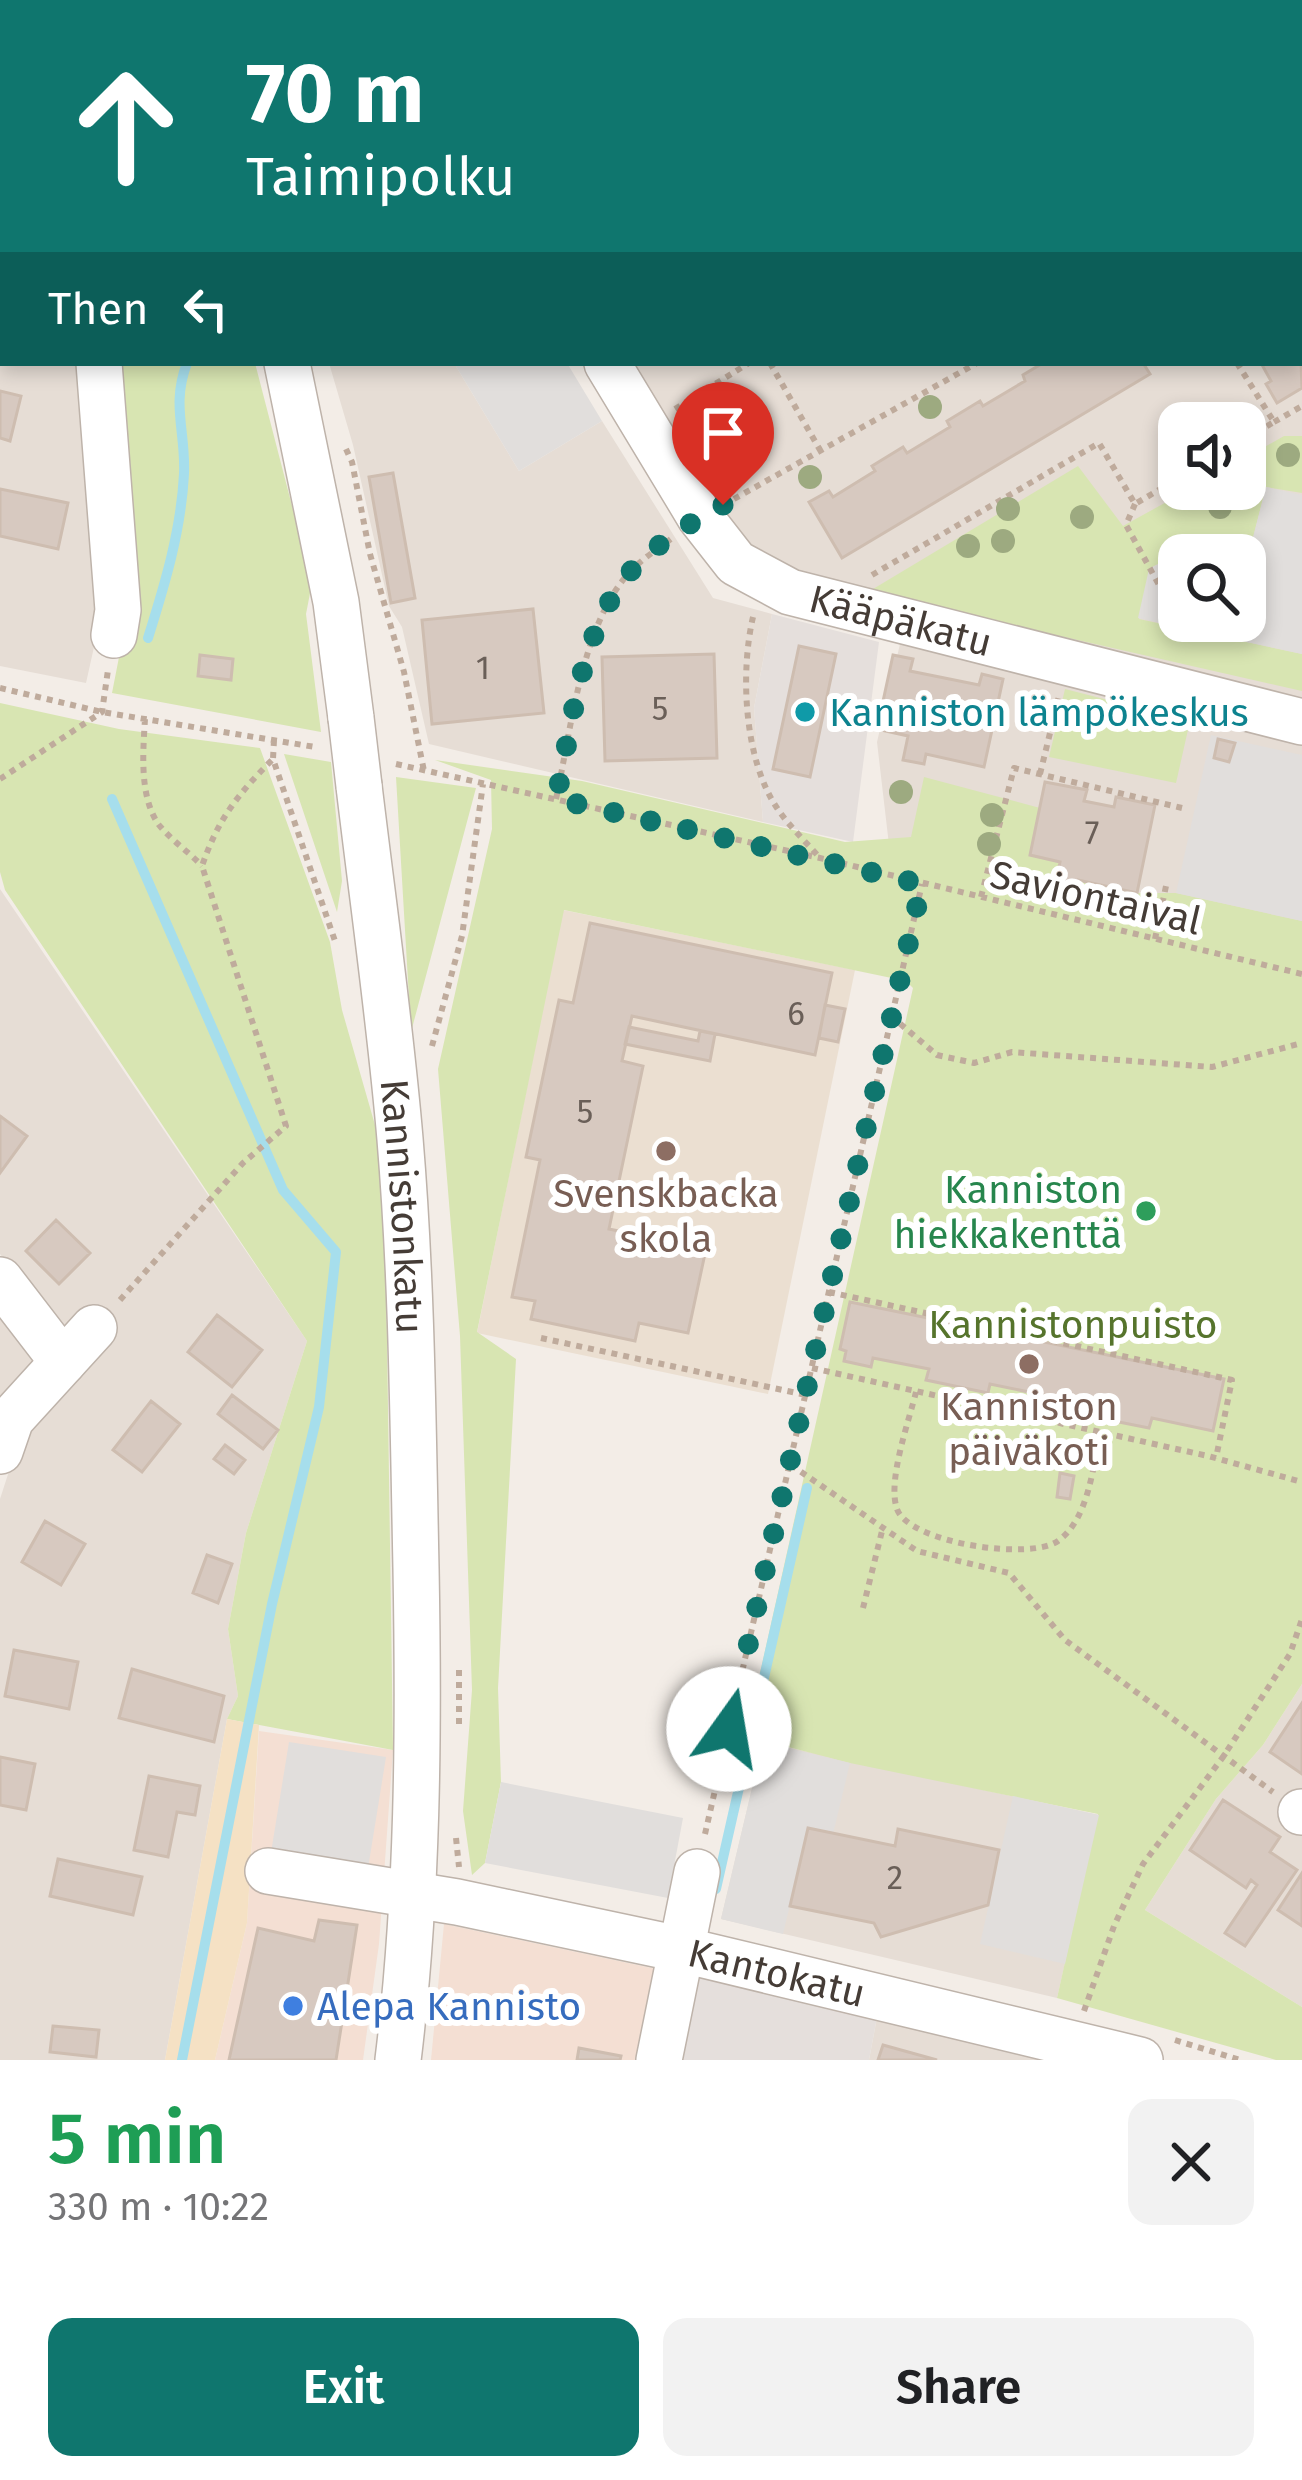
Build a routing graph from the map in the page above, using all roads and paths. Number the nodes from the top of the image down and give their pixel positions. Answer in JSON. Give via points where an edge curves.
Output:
{"nodes":[{"id":1,"x":99,"y":366,"type":"edge"},
{"id":2,"x":288,"y":366,"type":"edge"},
{"id":3,"x":610,"y":366,"type":"edge"},
{"id":4,"x":744,"y":366,"type":"edge"},
{"id":5,"x":772,"y":366,"type":"edge"},
{"id":6,"x":972,"y":366,"type":"edge"},
{"id":7,"x":1239,"y":366,"type":"edge"},
{"id":8,"x":1302,"y":406,"type":"edge"},
{"id":9,"x":1274,"y":422,"type":"junction"},
{"id":10,"x":647,"y":427,"type":"junction"},
{"id":11,"x":1266,"y":427,"type":"edge"},
{"id":12,"x":820,"y":450,"type":"junction"},
{"id":13,"x":1158,"y":490,"type":"edge"},
{"id":14,"x":1135,"y":504,"type":"junction"},
{"id":15,"x":700,"y":517,"type":"junction"},
{"id":16,"x":370,"y":554,"type":"dead end"},
{"id":17,"x":1158,"y":581,"type":"edge"},
{"id":18,"x":827,"y":601,"type":"junction"},
{"id":19,"x":755,"y":611,"type":"dead end"},
{"id":20,"x":114,"y":634,"type":"joint"},
{"id":21,"x":1064,"y":676,"type":"dead end"},
{"id":22,"x":0,"y":688,"type":"edge"},
{"id":23,"x":102,"y":712,"type":"junction"},
{"id":24,"x":145,"y":719,"type":"junction"},
{"id":25,"x":1302,"y":722,"type":"edge"},
{"id":26,"x":334,"y":733,"type":"junction"},
{"id":27,"x":274,"y":740,"type":"junction"},
{"id":28,"x":273,"y":759,"type":"junction"},
{"id":29,"x":424,"y":771,"type":"junction"},
{"id":30,"x":373,"y":774,"type":"junction"},
{"id":31,"x":1040,"y":774,"type":"junction"},
{"id":32,"x":0,"y":779,"type":"edge"},
{"id":33,"x":483,"y":784,"type":"junction"},
{"id":34,"x":556,"y":799,"type":"junction"},
{"id":35,"x":1182,"y":808,"type":"dead end"},
{"id":36,"x":820,"y":858,"type":"junction"},
{"id":37,"x":202,"y":866,"type":"junction"},
{"id":38,"x":922,"y":884,"type":"junction"},
{"id":39,"x":1166,"y":886,"type":"dead end"},
{"id":40,"x":981,"y":897,"type":"junction"},
{"id":41,"x":1154,"y":939,"type":"junction"},
{"id":42,"x":338,"y":958,"type":"dead end"},
{"id":43,"x":1302,"y":974,"type":"edge"},
{"id":44,"x":891,"y":1016,"type":"junction"},
{"id":45,"x":1302,"y":1043,"type":"edge"},
{"id":46,"x":430,"y":1053,"type":"dead end"},
{"id":47,"x":0,"y":1280,"type":"edge"},
{"id":48,"x":830,"y":1292,"type":"junction"},
{"id":49,"x":94,"y":1328,"type":"joint"},
{"id":50,"x":542,"y":1338,"type":"dead end"},
{"id":51,"x":63,"y":1362,"type":"junction"},
{"id":52,"x":812,"y":1368,"type":"junction"},
{"id":53,"x":916,"y":1392,"type":"junction"},
{"id":54,"x":806,"y":1395,"type":"junction"},
{"id":55,"x":1100,"y":1431,"type":"junction"},
{"id":56,"x":0,"y":1451,"type":"edge"},
{"id":57,"x":1216,"y":1458,"type":"junction"},
{"id":58,"x":790,"y":1465,"type":"junction"},
{"id":59,"x":1302,"y":1483,"type":"edge"},
{"id":60,"x":883,"y":1527,"type":"junction"},
{"id":61,"x":863,"y":1608,"type":"dead end"},
{"id":62,"x":1302,"y":1618,"type":"edge"},
{"id":63,"x":1223,"y":1757,"type":"junction"},
{"id":64,"x":1301,"y":1812,"type":"edge"},
{"id":65,"x":268,"y":1871,"type":"dead end"},
{"id":66,"x":697,"y":1872,"type":"joint"},
{"id":67,"x":412,"y":1894,"type":"junction"},
{"id":68,"x":680,"y":1949,"type":"junction"},
{"id":69,"x":1082,"y":2018,"type":"dead end"},
{"id":70,"x":398,"y":2060,"type":"edge"},
{"id":71,"x":659,"y":2060,"type":"edge"},
{"id":72,"x":1140,"y":2060,"type":"edge"}],
"edges":[{"from":1,"to":20,"type":"street"},
{"from":2,"to":26,"type":"street","name":"Kannistonkatu","via":[[336,602]]},
{"from":3,"to":10,"type":"street","name":"Kääpäkatu"},
{"from":4,"to":10,"type":"path"},
{"from":5,"to":12,"type":"path"},
{"from":6,"to":12,"type":"path"},
{"from":7,"to":9,"type":"path"},
{"from":8,"to":9,"type":"path"},
{"from":9,"to":11,"type":"path"},
{"from":10,"to":15,"type":"street","name":"Kääpäkatu"},
{"from":12,"to":15,"type":"path"},
{"from":13,"to":14,"type":"path"},
{"from":14,"to":17,"type":"path","via":[[1126,525]]},
{"from":14,"to":18,"type":"path","via":[[1099,443]]},
{"from":15,"to":18,"type":"street","name":"Kääpäkatu","via":[[736,563]]},
{"from":15,"to":34,"type":"path","via":[[628,573],[607,606]]},
{"from":16,"to":29,"type":"path"},
{"from":18,"to":25,"type":"street","name":"Kääpäkatu"},
{"from":19,"to":36,"type":"path","via":[[745,653],[754,758],[776,806]]},
{"from":20,"to":23,"type":"path"},
{"from":21,"to":31,"type":"path"},
{"from":22,"to":23,"type":"path"},
{"from":23,"to":24,"type":"path"},
{"from":23,"to":32,"type":"path"},
{"from":24,"to":27,"type":"path"},
{"from":24,"to":37,"type":"path","via":[[142,757],[158,824]]},
{"from":26,"to":27,"type":"path"},
{"from":26,"to":30,"type":"street","name":"Kannistonkatu","bridge":true},
{"from":27,"to":28,"type":"path"},
{"from":28,"to":37,"type":"path","via":[[215,828]]},
{"from":28,"to":42,"type":"path"},
{"from":29,"to":30,"type":"path","name":"Saviontaival"},
{"from":29,"to":33,"type":"path","name":"Saviontaival"},
{"from":30,"to":67,"type":"street","name":"Kannistonkatu","via":[[408,1280],[417,1636]]},
{"from":31,"to":35,"type":"path"},
{"from":31,"to":40,"type":"path","via":[[1014,768]]},
{"from":33,"to":34,"type":"path","name":"Saviontaival"},
{"from":33,"to":46,"type":"path","via":[[462,936]]},
{"from":34,"to":36,"type":"path","name":"Saviontaival"},
{"from":36,"to":38,"type":"path","name":"Saviontaival"},
{"from":37,"to":49,"type":"path","via":[[286,1126]]},
{"from":38,"to":40,"type":"path","name":"Saviontaival"},
{"from":38,"to":44,"type":"path"},
{"from":39,"to":41,"type":"path"},
{"from":40,"to":41,"type":"path","name":"Saviontaival"},
{"from":41,"to":43,"type":"path","name":"Saviontaival"},
{"from":44,"to":45,"type":"path","via":[[937,1055],[974,1063],[1012,1052],[1212,1067]]},
{"from":44,"to":48,"type":"path"},
{"from":47,"to":51,"type":"street"},
{"from":48,"to":52,"type":"path"},
{"from":48,"to":57,"type":"path","via":[[1223,1376],[1232,1380]]},
{"from":49,"to":51,"type":"street"},
{"from":50,"to":54,"type":"path"},
{"from":51,"to":56,"type":"street","via":[[11,1419]]},
{"from":52,"to":53,"type":"path"},
{"from":52,"to":54,"type":"path"},
{"from":53,"to":55,"type":"path"},
{"from":53,"to":55,"type":"path","via":[[896,1507],[908,1525],[949,1540],[1033,1550],[1058,1541],[1077,1518]]},
{"from":54,"to":58,"type":"path"},
{"from":55,"to":57,"type":"path"},
{"from":57,"to":59,"type":"path"},
{"from":58,"to":60,"type":"path"},
{"from":58,"to":66,"type":"path"},
{"from":60,"to":61,"type":"path"},
{"from":60,"to":63,"type":"path","via":[[917,1551],[1009,1573],[1065,1640]]},
{"from":62,"to":63,"type":"path","via":[[1290,1654]]},
{"from":63,"to":64,"type":"path"},
{"from":63,"to":69,"type":"path","via":[[1143,1864]]},
{"from":65,"to":67,"type":"street","name":"Kantokatu"},
{"from":66,"to":68,"type":"street"},
{"from":67,"to":68,"type":"street","name":"Kantokatu"},
{"from":67,"to":70,"type":"street","name":"Kannistonkatu"},
{"from":68,"to":71,"type":"street"},
{"from":68,"to":72,"type":"street","name":"Kantokatu"}]}
